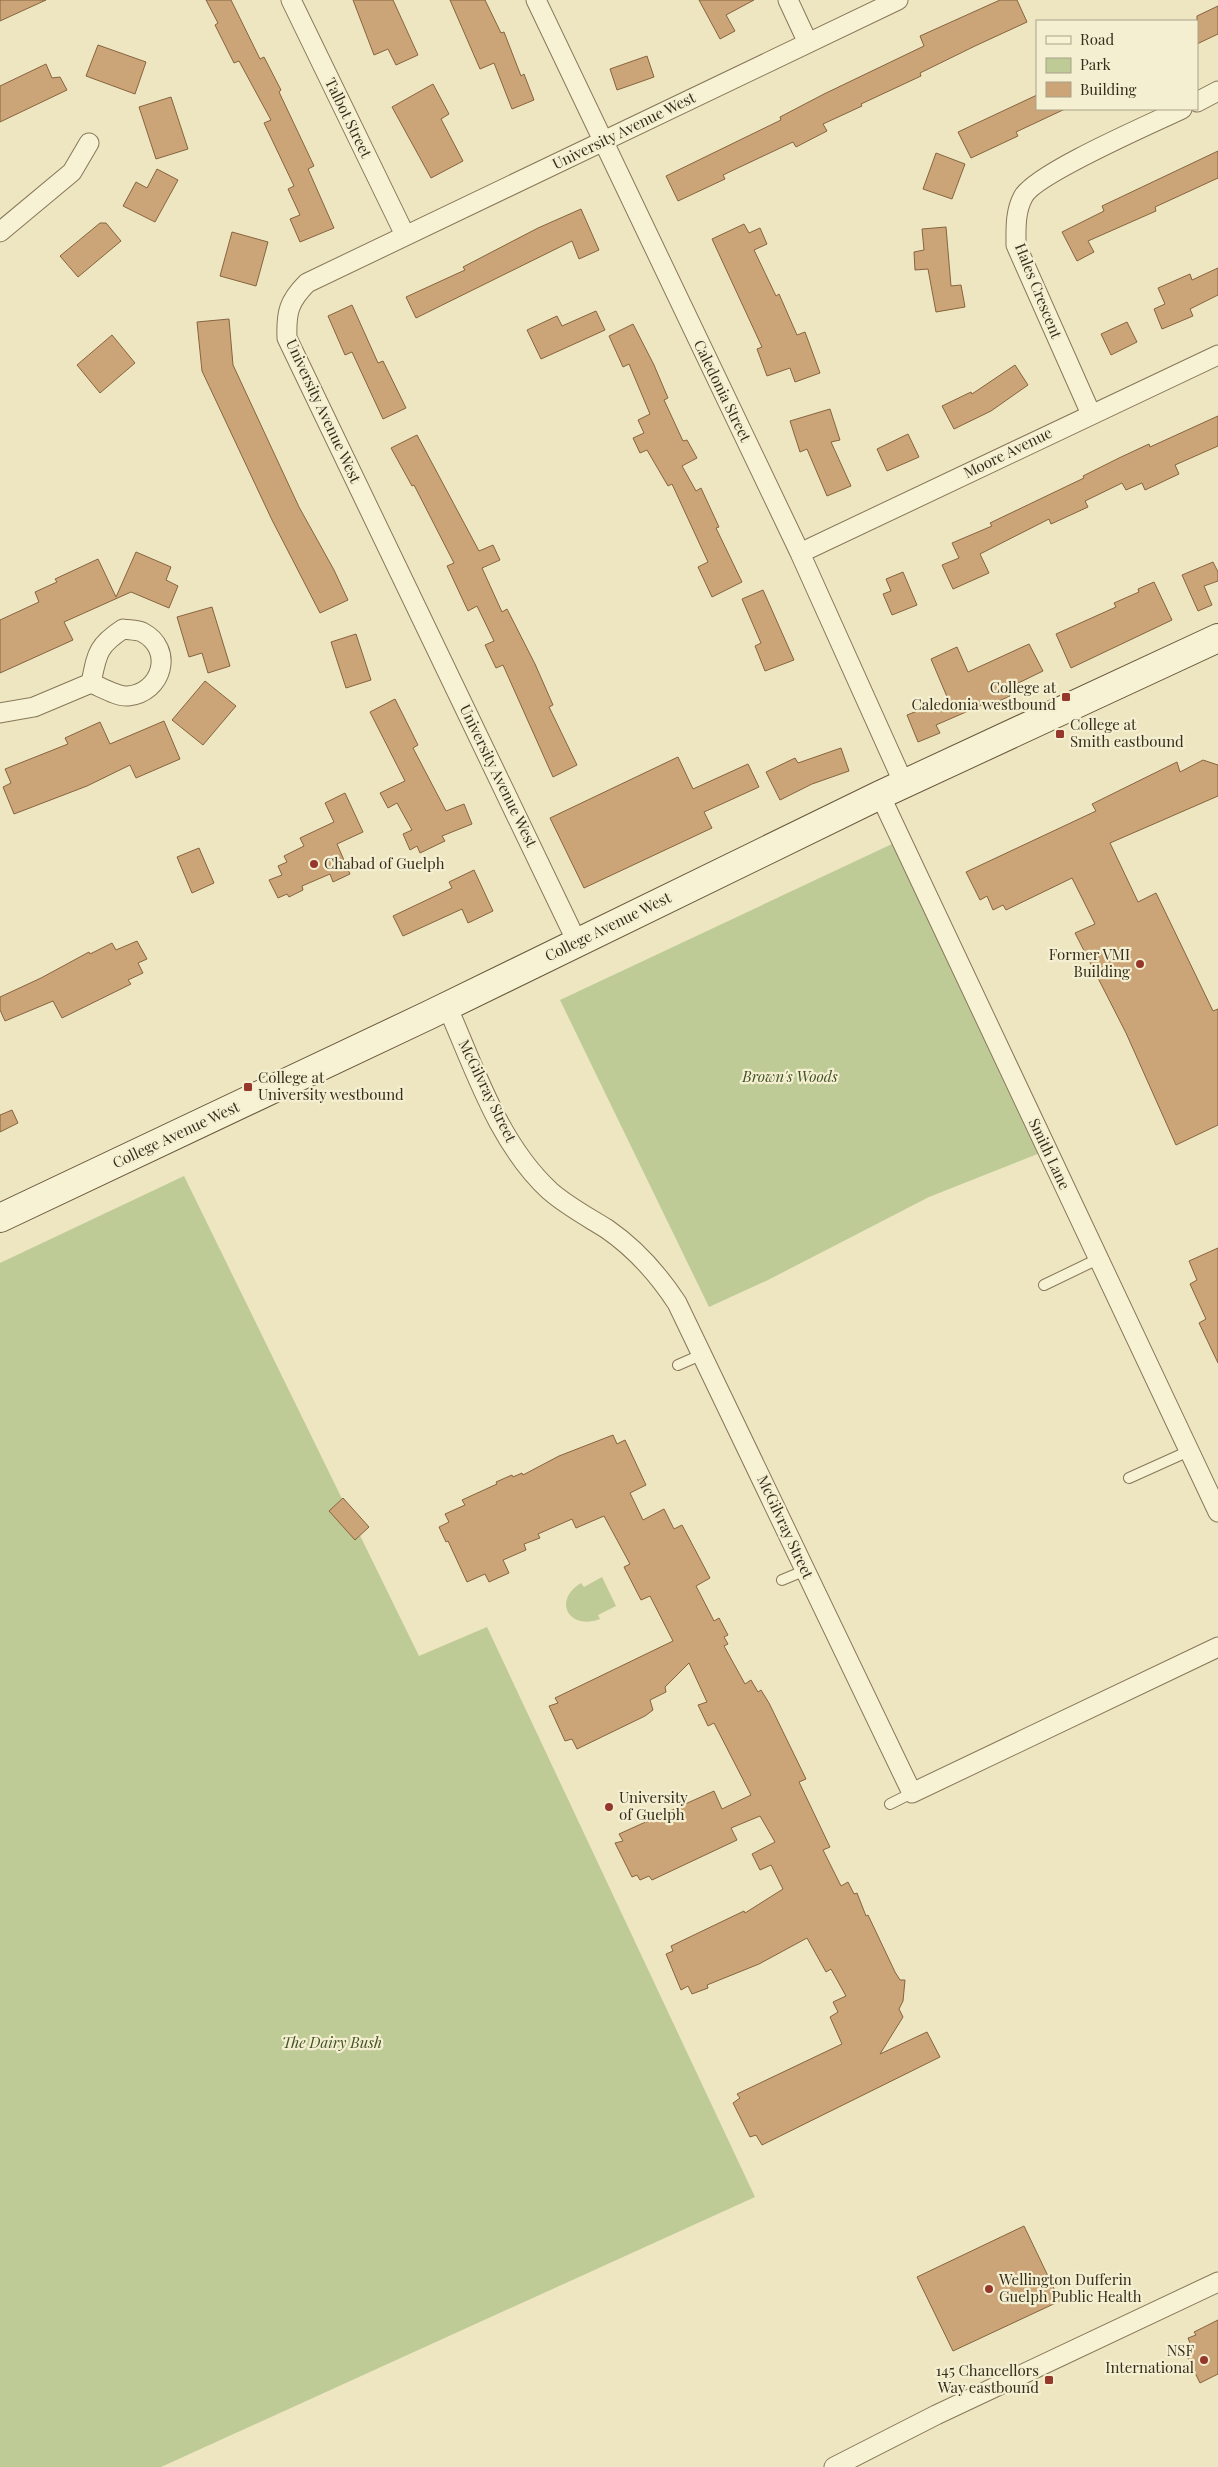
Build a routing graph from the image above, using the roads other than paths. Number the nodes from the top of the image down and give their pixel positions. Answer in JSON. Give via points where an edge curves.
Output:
{"nodes":[{"id":1,"x":291,"y":0,"type":"edge"},
{"id":2,"x":536,"y":0,"type":"edge"},
{"id":3,"x":788,"y":0,"type":"edge"},
{"id":4,"x":898,"y":0,"type":"edge"},
{"id":5,"x":808,"y":43,"type":"junction"},
{"id":6,"x":1218,"y":91,"type":"edge"},
{"id":7,"x":1198,"y":101,"type":"edge"},
{"id":8,"x":1180,"y":110,"type":"edge"},
{"id":9,"x":603,"y":141,"type":"junction"},
{"id":10,"x":90,"y":142,"type":"dead end"},
{"id":11,"x":0,"y":232,"type":"edge"},
{"id":12,"x":405,"y":235,"type":"junction"},
{"id":13,"x":1218,"y":355,"type":"edge"},
{"id":14,"x":1091,"y":414,"type":"junction"},
{"id":15,"x":800,"y":553,"type":"junction"},
{"id":16,"x":1218,"y":638,"type":"edge"},
{"id":17,"x":91,"y":683,"type":"dead end"},
{"id":18,"x":0,"y":713,"type":"edge"},
{"id":19,"x":892,"y":790,"type":"junction"},
{"id":20,"x":577,"y":942,"type":"junction"},
{"id":21,"x":447,"y":1006,"type":"junction"},
{"id":22,"x":0,"y":1218,"type":"edge"},
{"id":23,"x":1098,"y":1260,"type":"junction"},
{"id":24,"x":1044,"y":1285,"type":"dead end"},
{"id":25,"x":703,"y":1354,"type":"junction"},
{"id":26,"x":678,"y":1365,"type":"dead end"},
{"id":27,"x":1189,"y":1450,"type":"junction"},
{"id":28,"x":1130,"y":1478,"type":"dead end"},
{"id":29,"x":1218,"y":1512,"type":"edge"},
{"id":30,"x":806,"y":1570,"type":"junction"},
{"id":31,"x":782,"y":1580,"type":"dead end"},
{"id":32,"x":1217,"y":1651,"type":"edge"},
{"id":33,"x":912,"y":1793,"type":"junction"},
{"id":34,"x":890,"y":1804,"type":"dead end"},
{"id":35,"x":1218,"y":2282,"type":"edge"},
{"id":36,"x":834,"y":2467,"type":"edge"}],
"edges":[{"from":1,"to":12,"type":"street","name":"Talbot Street"},
{"from":2,"to":9,"type":"street","name":"Caledonia Street"},
{"from":3,"to":5,"type":"street"},
{"from":4,"to":5,"type":"street","name":"University Avenue West"},
{"from":5,"to":9,"type":"street","name":"University Avenue West"},
{"from":6,"to":7,"type":"street"},
{"from":8,"to":14,"type":"street","name":"Hales Crescent","via":[[1047,175],[1024,195],[1016,220],[1016,245]]},
{"from":9,"to":12,"type":"street","name":"University Avenue West"},
{"from":9,"to":15,"type":"street","name":"Caledonia Street"},
{"from":10,"to":11,"type":"street","via":[[72,172]]},
{"from":12,"to":20,"type":"street","name":"University Avenue West","via":[[307,283],[296,294],[286,315],[287,338]]},
{"from":13,"to":14,"type":"street","name":"Moore Avenue"},
{"from":14,"to":15,"type":"street","name":"Moore Avenue"},
{"from":15,"to":19,"type":"street","name":"Caledonia Street"},
{"from":16,"to":19,"type":"main road","name":"College Avenue West"},
{"from":17,"to":18,"type":"street","via":[[34,707]]},
{"from":19,"to":20,"type":"main road","name":"College Avenue West"},
{"from":19,"to":23,"type":"street","name":"Smith Lane"},
{"from":20,"to":21,"type":"main road","name":"College Avenue West"},
{"from":21,"to":22,"type":"main road","name":"College Avenue West"},
{"from":21,"to":25,"type":"street","name":"McGilvray Street","via":[[499,1122],[518,1154],[549,1190],[620,1239],[646,1262],[677,1303]]},
{"from":23,"to":24,"type":"lane"},
{"from":23,"to":27,"type":"street","name":"Smith Lane"},
{"from":25,"to":26,"type":"lane"},
{"from":25,"to":30,"type":"street","name":"McGilvray Street"},
{"from":27,"to":28,"type":"lane"},
{"from":27,"to":29,"type":"street","name":"Smith Lane"},
{"from":30,"to":31,"type":"lane"},
{"from":30,"to":33,"type":"street","name":"McGilvray Street"},
{"from":32,"to":33,"type":"street"},
{"from":33,"to":34,"type":"lane"},
{"from":35,"to":36,"type":"street","via":[[927,2419]]}]}
